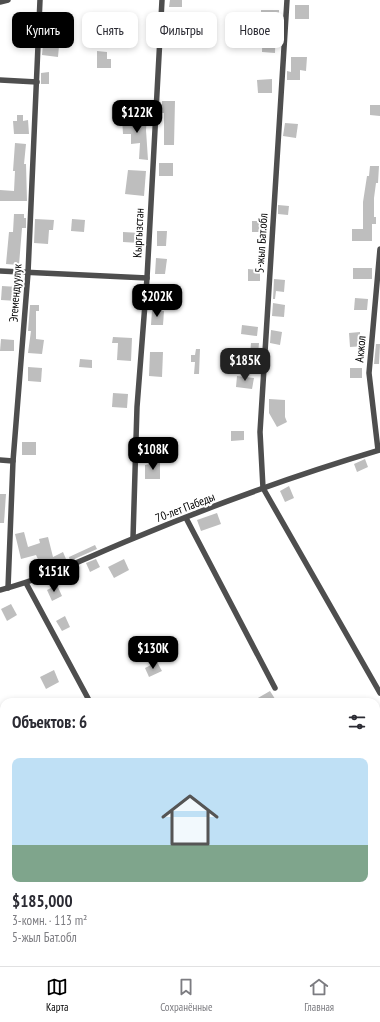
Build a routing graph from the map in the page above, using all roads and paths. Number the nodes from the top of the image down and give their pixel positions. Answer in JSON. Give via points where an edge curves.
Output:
{"nodes":[{"id":1,"x":8,"y":0,"type":"edge"},
{"id":2,"x":40,"y":0,"type":"edge"},
{"id":3,"x":162,"y":0,"type":"edge"},
{"id":4,"x":287,"y":0,"type":"edge"},
{"id":5,"x":0,"y":2,"type":"edge"},
{"id":6,"x":0,"y":80,"type":"edge"},
{"id":7,"x":37,"y":82,"type":"junction"},
{"id":8,"x":380,"y":249,"type":"edge"},
{"id":9,"x":0,"y":271,"type":"edge"},
{"id":10,"x":28,"y":273,"type":"junction"},
{"id":11,"x":147,"y":278,"type":"junction"},
{"id":12,"x":379,"y":450,"type":"edge"},
{"id":13,"x":0,"y":460,"type":"edge"},
{"id":14,"x":13,"y":460,"type":"junction"},
{"id":15,"x":263,"y":488,"type":"junction"},
{"id":16,"x":186,"y":518,"type":"junction"},
{"id":17,"x":133,"y":538,"type":"junction"},
{"id":18,"x":26,"y":583,"type":"junction"},
{"id":19,"x":8,"y":588,"type":"junction"},
{"id":20,"x":0,"y":590,"type":"edge"},
{"id":21,"x":274,"y":688,"type":"dead end"},
{"id":22,"x":380,"y":692,"type":"edge"},
{"id":23,"x":88,"y":698,"type":"edge"}],
"edges":[{"from":1,"to":5,"type":"street"},
{"from":2,"to":7,"type":"street","name":"Эгемендуулук"},
{"from":3,"to":11,"type":"street","name":"Кыргызстан"},
{"from":4,"to":15,"type":"street","name":"5-жыл Бат.обл","via":[[260,432]]},
{"from":6,"to":7,"type":"street"},
{"from":7,"to":10,"type":"street","name":"Эгемендуулук"},
{"from":8,"to":12,"type":"street","name":"Акжол","via":[[369,373]]},
{"from":9,"to":10,"type":"street"},
{"from":10,"to":11,"type":"street"},
{"from":10,"to":14,"type":"street","name":"Эгемендуулук"},
{"from":11,"to":17,"type":"street","name":"Кыргызстан","via":[[137,407]]},
{"from":12,"to":15,"type":"street","name":"70-лет Пабеды"},
{"from":13,"to":14,"type":"street"},
{"from":14,"to":19,"type":"street","name":"Эгемендуулук"},
{"from":15,"to":16,"type":"street","name":"70-лет Пабеды"},
{"from":15,"to":22,"type":"street"},
{"from":16,"to":17,"type":"street","name":"70-лет Пабеды"},
{"from":16,"to":21,"type":"street"},
{"from":17,"to":18,"type":"street","name":"70-лет Пабеды"},
{"from":18,"to":19,"type":"street","name":"70-лет Пабеды"},
{"from":18,"to":23,"type":"street"},
{"from":19,"to":20,"type":"street","name":"70-лет Пабеды"}]}
